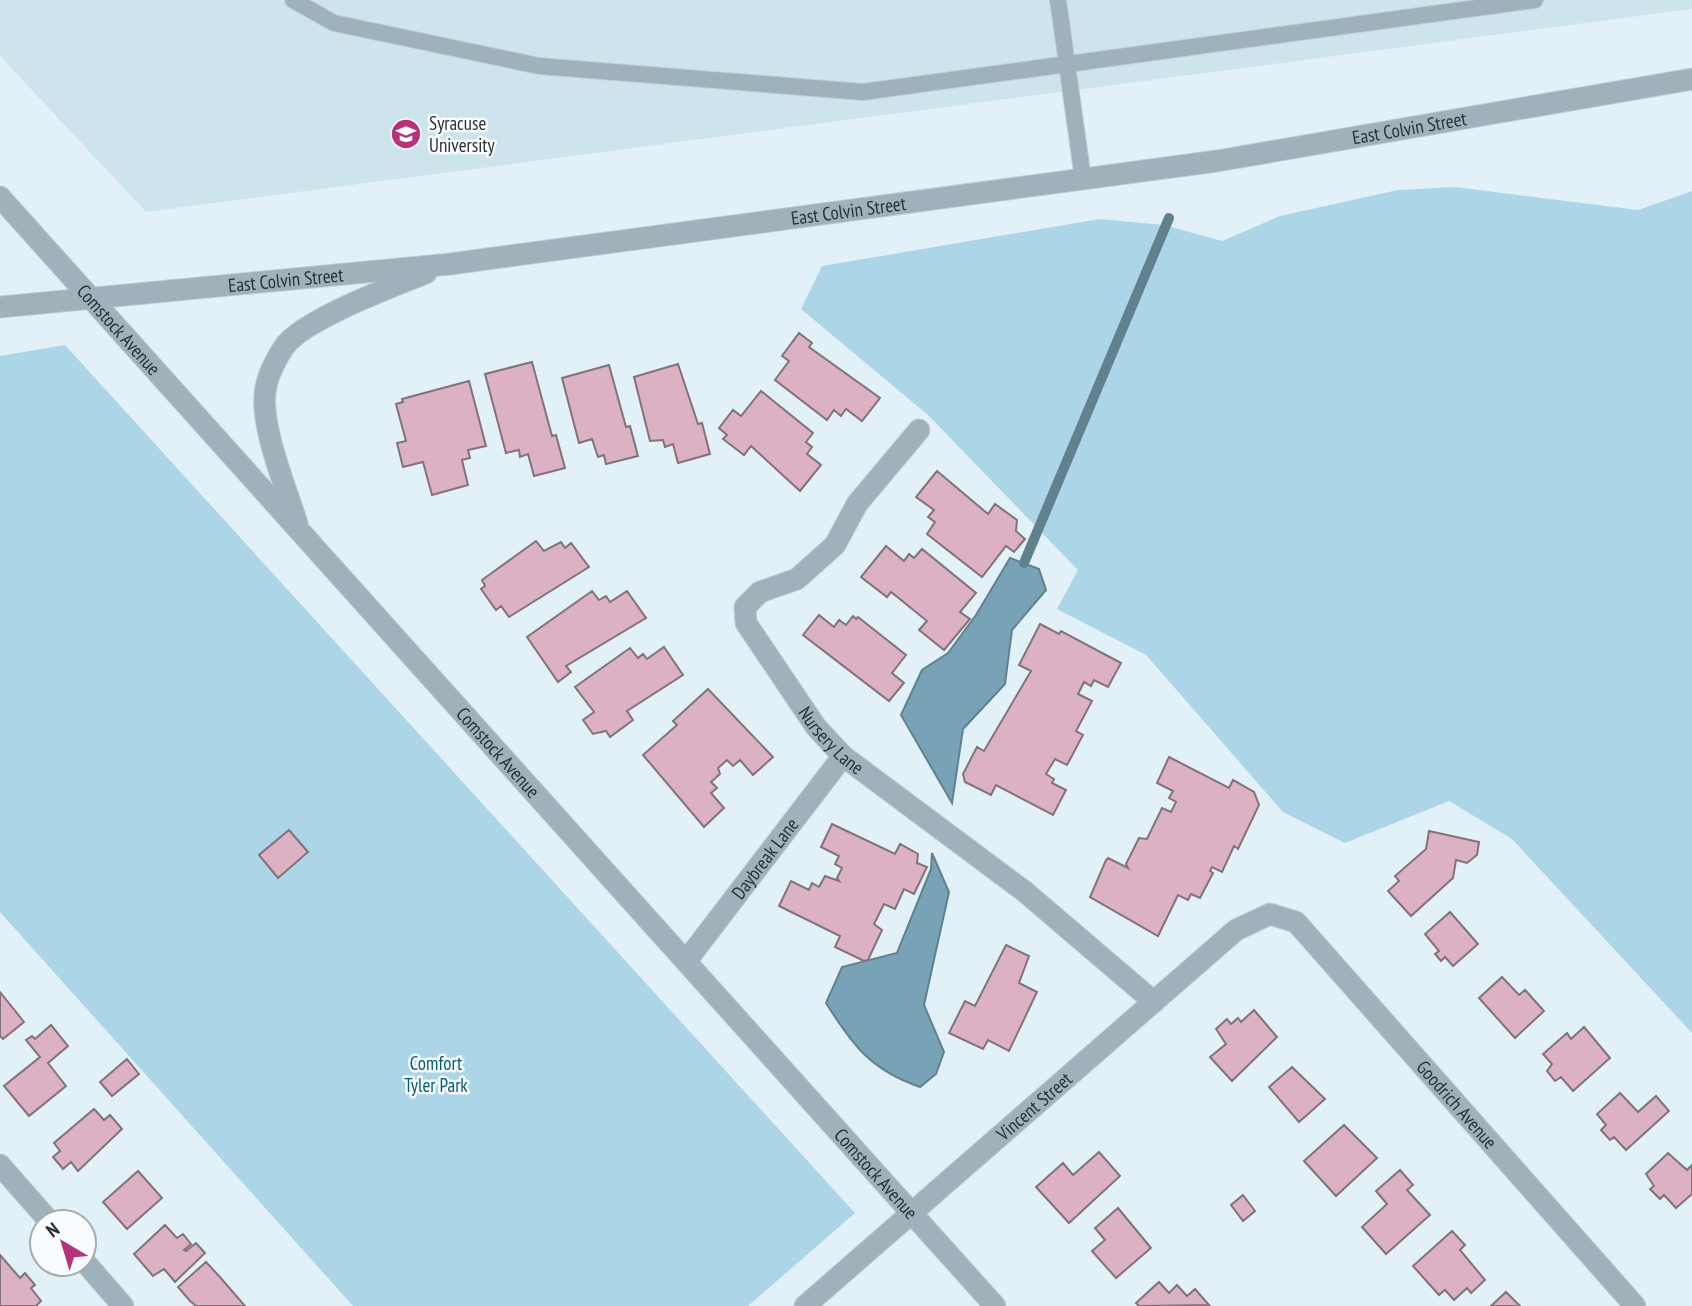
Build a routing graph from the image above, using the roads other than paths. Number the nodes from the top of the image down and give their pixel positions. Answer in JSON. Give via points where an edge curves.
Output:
{"nodes":[{"id":1,"x":293,"y":0,"type":"edge"},
{"id":2,"x":1058,"y":0,"type":"edge"},
{"id":3,"x":1535,"y":0,"type":"edge"},
{"id":4,"x":1066,"y":66,"type":"junction"},
{"id":5,"x":1692,"y":79,"type":"edge"},
{"id":6,"x":1083,"y":179,"type":"junction"},
{"id":7,"x":0,"y":197,"type":"edge"},
{"id":8,"x":450,"y":264,"type":"junction"},
{"id":9,"x":91,"y":299,"type":"junction"},
{"id":10,"x":0,"y":307,"type":"edge"},
{"id":11,"x":919,"y":430,"type":"dead end"},
{"id":12,"x":299,"y":531,"type":"junction"},
{"id":13,"x":843,"y":756,"type":"junction"},
{"id":14,"x":1270,"y":914,"type":"joint"},
{"id":15,"x":687,"y":960,"type":"junction"},
{"id":16,"x":1154,"y":1002,"type":"junction"},
{"id":17,"x":0,"y":1165,"type":"edge"},
{"id":18,"x":38,"y":1208,"type":"edge"},
{"id":19,"x":911,"y":1213,"type":"junction"},
{"id":20,"x":98,"y":1277,"type":"edge"},
{"id":21,"x":124,"y":1306,"type":"edge"},
{"id":22,"x":804,"y":1306,"type":"edge"},
{"id":23,"x":995,"y":1306,"type":"edge"},
{"id":24,"x":1635,"y":1306,"type":"edge"}],
"edges":[{"from":1,"to":4,"type":"lane","via":[[334,23],[539,66],[863,92]]},
{"from":2,"to":4,"type":"lane"},
{"from":3,"to":4,"type":"lane","via":[[1140,52]]},
{"from":4,"to":6,"type":"lane"},
{"from":5,"to":6,"type":"street","name":"East Colvin Street","via":[[1217,161]]},
{"from":6,"to":8,"type":"street","name":"East Colvin Street"},
{"from":7,"to":9,"type":"street","name":"Comstock Avenue"},
{"from":8,"to":9,"type":"street","name":"East Colvin Street"},
{"from":8,"to":12,"type":"street","via":[[376,293],[314,324],[284,345],[265,387],[268,430]]},
{"from":9,"to":10,"type":"street","name":"East Colvin Street"},
{"from":9,"to":12,"type":"street","name":"Comstock Avenue"},
{"from":11,"to":13,"type":"street","name":"Nursery Lane","via":[[857,504],[835,545],[797,579],[760,592],[745,607],[746,623],[816,727]]},
{"from":12,"to":15,"type":"street","name":"Comstock Avenue"},
{"from":13,"to":15,"type":"street","name":"Daybreak Lane"},
{"from":13,"to":16,"type":"street","name":"Nursery Lane","via":[[1024,891]]},
{"from":14,"to":16,"type":"street","name":"Vincent Street","via":[[1237,930]]},
{"from":14,"to":24,"type":"street","name":"Goodrich Avenue","via":[[1296,922]]},
{"from":15,"to":19,"type":"street","name":"Comstock Avenue"},
{"from":16,"to":19,"type":"street","name":"Vincent Street"},
{"from":17,"to":18,"type":"street"},
{"from":19,"to":22,"type":"street","name":"Vincent Street"},
{"from":19,"to":23,"type":"street","name":"Comstock Avenue"},
{"from":20,"to":21,"type":"street"}]}
